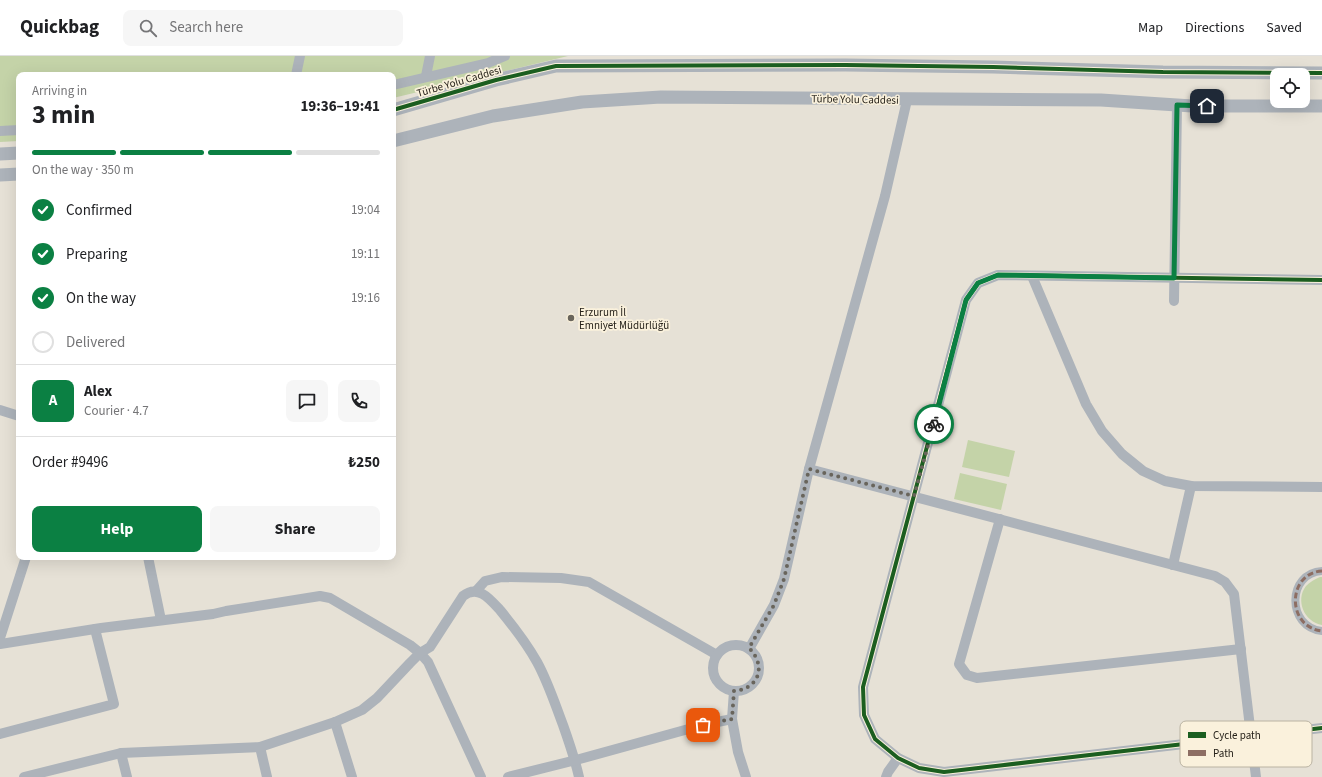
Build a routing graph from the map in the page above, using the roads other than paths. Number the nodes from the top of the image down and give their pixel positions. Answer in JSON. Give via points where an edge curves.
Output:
{"nodes":[{"id":1,"x":300,"y":56,"type":"edge"},
{"id":2,"x":430,"y":56,"type":"edge"},
{"id":3,"x":505,"y":56,"type":"edge"},
{"id":4,"x":297,"y":72,"type":"edge"},
{"id":5,"x":1322,"y":73,"type":"edge"},
{"id":6,"x":426,"y":76,"type":"junction"},
{"id":7,"x":396,"y":84,"type":"edge"},
{"id":8,"x":907,"y":100,"type":"junction"},
{"id":9,"x":1177,"y":105,"type":"junction"},
{"id":10,"x":1322,"y":106,"type":"edge"},
{"id":11,"x":396,"y":109,"type":"edge"},
{"id":12,"x":16,"y":130,"type":"edge"},
{"id":13,"x":0,"y":131,"type":"edge"},
{"id":14,"x":396,"y":140,"type":"edge"},
{"id":15,"x":16,"y":153,"type":"edge"},
{"id":16,"x":0,"y":154,"type":"edge"},
{"id":17,"x":16,"y":174,"type":"edge"},
{"id":18,"x":0,"y":175,"type":"edge"},
{"id":19,"x":1032,"y":276,"type":"junction"},
{"id":20,"x":1174,"y":278,"type":"junction"},
{"id":21,"x":1322,"y":280,"type":"edge"},
{"id":22,"x":1174,"y":302,"type":"dead end"},
{"id":23,"x":0,"y":410,"type":"edge"},
{"id":24,"x":16,"y":415,"type":"edge"},
{"id":25,"x":809,"y":469,"type":"junction"},
{"id":26,"x":1191,"y":486,"type":"junction"},
{"id":27,"x":1322,"y":486,"type":"edge"},
{"id":28,"x":914,"y":496,"type":"junction"},
{"id":29,"x":1000,"y":519,"type":"junction"},
{"id":30,"x":25,"y":560,"type":"edge"},
{"id":31,"x":149,"y":560,"type":"edge"},
{"id":32,"x":1173,"y":565,"type":"junction"},
{"id":33,"x":1322,"y":571,"type":"edge"},
{"id":34,"x":476,"y":591,"type":"junction"},
{"id":35,"x":4,"y":616,"type":"edge"},
{"id":36,"x":161,"y":620,"type":"junction"},
{"id":37,"x":95,"y":630,"type":"junction"},
{"id":38,"x":1322,"y":631,"type":"edge"},
{"id":39,"x":0,"y":638,"type":"edge"},
{"id":40,"x":0,"y":644,"type":"edge"},
{"id":41,"x":749,"y":648,"type":"junction"},
{"id":42,"x":1241,"y":649,"type":"junction"},
{"id":43,"x":420,"y":653,"type":"junction"},
{"id":44,"x":717,"y":655,"type":"junction"},
{"id":45,"x":734,"y":691,"type":"junction"},
{"id":46,"x":732,"y":719,"type":"junction"},
{"id":47,"x":1249,"y":721,"type":"edge"},
{"id":48,"x":335,"y":722,"type":"junction"},
{"id":49,"x":1322,"y":728,"type":"edge"},
{"id":50,"x":1312,"y":729,"type":"edge"},
{"id":51,"x":0,"y":734,"type":"edge"},
{"id":52,"x":1180,"y":744,"type":"edge"},
{"id":53,"x":260,"y":747,"type":"junction"},
{"id":54,"x":121,"y":753,"type":"junction"},
{"id":55,"x":898,"y":758,"type":"junction"},
{"id":56,"x":576,"y":760,"type":"junction"},
{"id":57,"x":1255,"y":767,"type":"edge"},
{"id":58,"x":28,"y":776,"type":"edge"},
{"id":59,"x":127,"y":777,"type":"edge"},
{"id":60,"x":267,"y":777,"type":"edge"},
{"id":61,"x":352,"y":777,"type":"edge"},
{"id":62,"x":481,"y":777,"type":"edge"},
{"id":63,"x":508,"y":777,"type":"edge"},
{"id":64,"x":579,"y":777,"type":"edge"},
{"id":65,"x":746,"y":777,"type":"edge"},
{"id":66,"x":886,"y":777,"type":"edge"},
{"id":67,"x":1256,"y":777,"type":"edge"}],
"edges":[{"from":1,"to":4,"type":"street"},
{"from":2,"to":6,"type":"street"},
{"from":3,"to":6,"type":"street","via":[[488,63]]},
{"from":5,"to":11,"type":"street","name":"Türbe Yolu Caddesi","via":[[846,65],[556,66],[496,80]]},
{"from":6,"to":7,"type":"street"},
{"from":8,"to":9,"type":"street","name":"Türbe Yolu Caddesi","via":[[1101,100]]},
{"from":8,"to":14,"type":"street","name":"Türbe Yolu Caddesi","via":[[661,97],[582,102],[493,116]]},
{"from":8,"to":25,"type":"street","via":[[885,196]]},
{"from":9,"to":10,"type":"street","name":"Türbe Yolu Caddesi"},
{"from":9,"to":20,"type":"street"},
{"from":12,"to":13,"type":"street"},
{"from":15,"to":16,"type":"street"},
{"from":17,"to":18,"type":"street"},
{"from":19,"to":20,"type":"street"},
{"from":19,"to":26,"type":"street","via":[[1083,398],[1102,431],[1122,454],[1143,471],[1165,481]]},
{"from":19,"to":28,"type":"street","via":[[998,275],[978,283],[966,300]]},
{"from":20,"to":21,"type":"street"},
{"from":20,"to":22,"type":"street"},
{"from":23,"to":24,"type":"street"},
{"from":25,"to":28,"type":"street"},
{"from":25,"to":41,"type":"street","via":[[784,579],[774,605]]},
{"from":26,"to":27,"type":"street"},
{"from":26,"to":32,"type":"street"},
{"from":28,"to":29,"type":"street"},
{"from":28,"to":55,"type":"street","via":[[863,687],[864,715],[875,739]]},
{"from":29,"to":32,"type":"street"},
{"from":29,"to":42,"type":"street","via":[[959,664],[967,675],[977,678]]},
{"from":30,"to":35,"type":"street"},
{"from":31,"to":36,"type":"street"},
{"from":32,"to":42,"type":"street","via":[[1215,576],[1230,588],[1234,594]]},
{"from":33,"to":38,"type":"street","via":[[1309,575],[1302,582],[1295,600],[1300,619],[1317,631]]},
{"from":34,"to":43,"type":"street","via":[[463,596],[430,647]]},
{"from":34,"to":44,"type":"street","via":[[485,581],[502,577],[561,578],[589,582]]},
{"from":34,"to":56,"type":"street","via":[[484,594],[506,618],[538,663]]},
{"from":35,"to":39,"type":"street"},
{"from":36,"to":37,"type":"street"},
{"from":36,"to":43,"type":"street","via":[[320,596],[330,598]]},
{"from":37,"to":40,"type":"street"},
{"from":37,"to":51,"type":"street","via":[[114,704]]},
{"from":41,"to":44,"type":"street","via":[[742,645],[728,646]]},
{"from":41,"to":45,"type":"street","via":[[758,660],[758,676],[749,688]]},
{"from":42,"to":47,"type":"street"},
{"from":43,"to":48,"type":"street","via":[[377,698],[362,710]]},
{"from":43,"to":62,"type":"street","via":[[428,662]]},
{"from":44,"to":45,"type":"street","via":[[713,667],[716,680],[726,689]]},
{"from":45,"to":46,"type":"street"},
{"from":46,"to":56,"type":"street"},
{"from":46,"to":65,"type":"street"},
{"from":48,"to":53,"type":"street"},
{"from":48,"to":61,"type":"street"},
{"from":49,"to":50,"type":"street"},
{"from":52,"to":55,"type":"street","via":[[944,772],[919,768]]},
{"from":53,"to":54,"type":"street"},
{"from":53,"to":60,"type":"street"},
{"from":54,"to":58,"type":"street"},
{"from":54,"to":59,"type":"street"},
{"from":55,"to":66,"type":"street"},
{"from":56,"to":63,"type":"street"},
{"from":56,"to":64,"type":"street"},
{"from":57,"to":67,"type":"street"}]}
